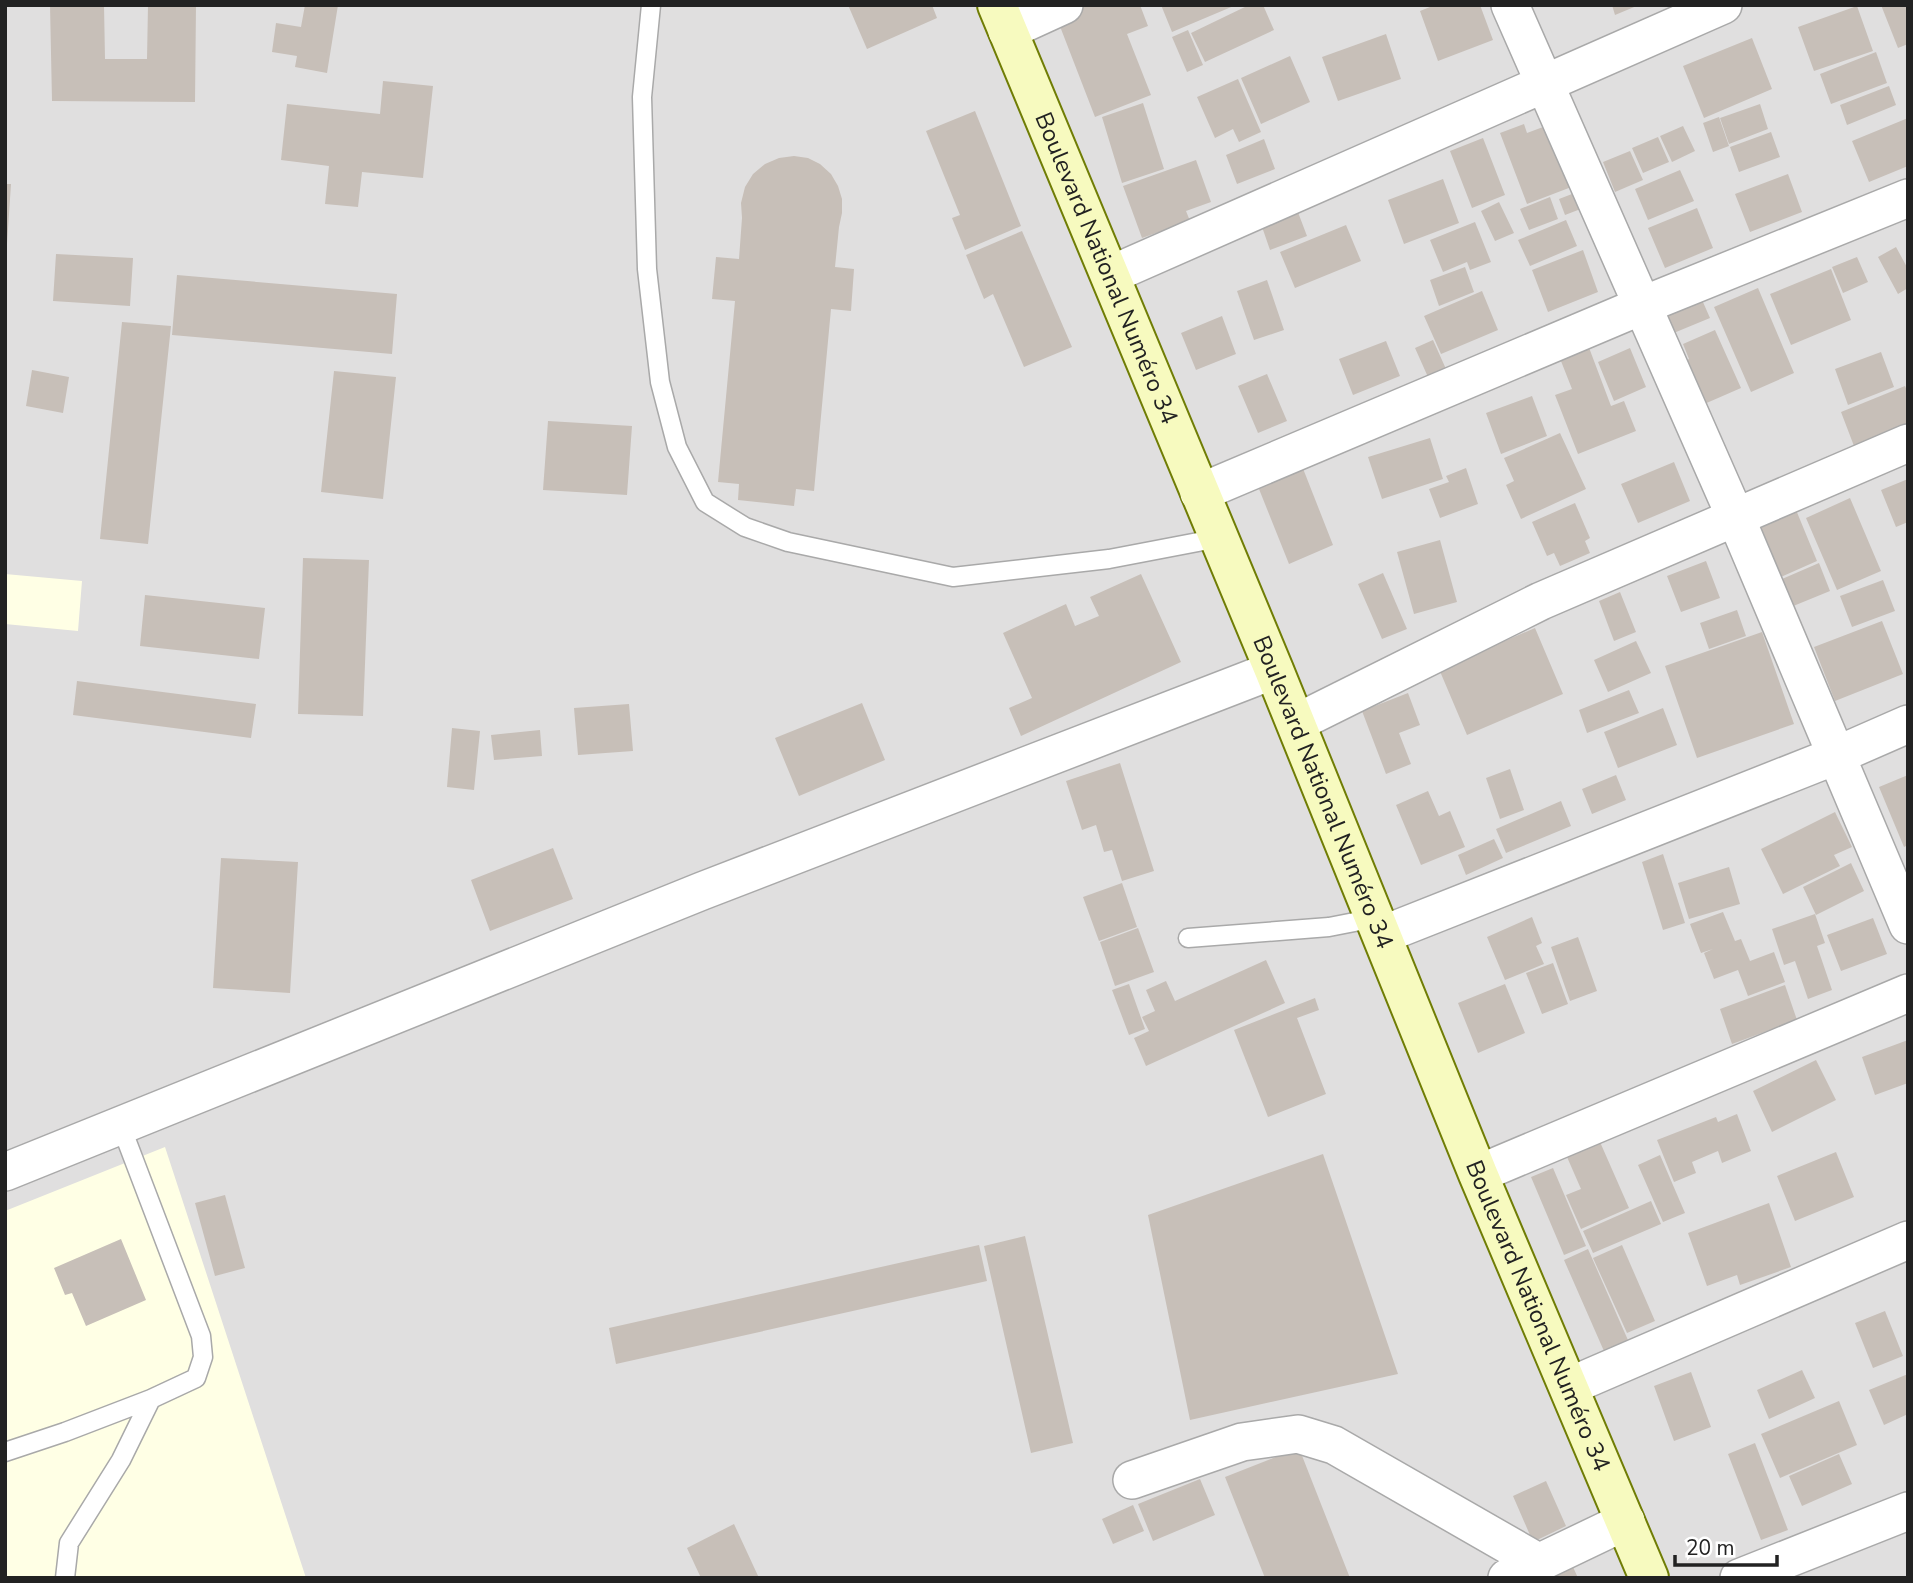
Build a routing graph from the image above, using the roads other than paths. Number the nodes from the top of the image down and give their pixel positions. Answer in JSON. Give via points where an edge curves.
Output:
{"nodes":[{"id":1,"x":651,"y":5,"type":"edge"},
{"id":2,"x":1064,"y":5,"type":"edge"},
{"id":3,"x":1510,"y":5,"type":"edge"},
{"id":4,"x":1723,"y":5,"type":"edge"},
{"id":5,"x":1002,"y":18,"type":"edge"},
{"id":6,"x":1544,"y":84,"type":"junction"},
{"id":7,"x":1908,"y":198,"type":"edge"},
{"id":8,"x":1110,"y":275,"type":"junction"},
{"id":9,"x":1641,"y":306,"type":"junction"},
{"id":10,"x":1908,"y":443,"type":"edge"},
{"id":11,"x":1199,"y":493,"type":"junction"},
{"id":12,"x":1735,"y":516,"type":"junction"},
{"id":13,"x":1219,"y":538,"type":"junction"},
{"id":14,"x":1274,"y":670,"type":"junction"},
{"id":15,"x":1296,"y":723,"type":"junction"},
{"id":16,"x":1908,"y":724,"type":"edge"},
{"id":17,"x":1835,"y":756,"type":"junction"},
{"id":18,"x":1908,"y":925,"type":"edge"},
{"id":19,"x":1378,"y":926,"type":"junction"},
{"id":20,"x":1188,"y":938,"type":"dead end"},
{"id":21,"x":1908,"y":993,"type":"edge"},
{"id":22,"x":121,"y":1126,"type":"junction"},
{"id":23,"x":5,"y":1172,"type":"edge"},
{"id":24,"x":1478,"y":1174,"type":"junction"},
{"id":25,"x":1908,"y":1240,"type":"edge"},
{"id":26,"x":1570,"y":1386,"type":"junction"},
{"id":27,"x":151,"y":1399,"type":"junction"},
{"id":28,"x":5,"y":1452,"type":"edge"},
{"id":29,"x":1132,"y":1480,"type":"dead end"},
{"id":30,"x":1908,"y":1511,"type":"edge"},
{"id":31,"x":1636,"y":1555,"type":"edge"},
{"id":32,"x":1522,"y":1570,"type":"edge"},
{"id":33,"x":65,"y":1578,"type":"edge"},
{"id":34,"x":1739,"y":1578,"type":"edge"}],
"edges":[{"from":1,"to":13,"type":"lane","via":[[642,97],[647,269],[660,382],[677,447],[705,502],[745,527],[788,542],[953,578],[1109,559]]},
{"from":2,"to":5,"type":"street"},
{"from":3,"to":6,"type":"street"},
{"from":4,"to":6,"type":"street"},
{"from":5,"to":8,"type":"main road","name":"Boulevard National Numéro 34"},
{"from":6,"to":8,"type":"street"},
{"from":6,"to":9,"type":"street"},
{"from":7,"to":9,"type":"street"},
{"from":8,"to":11,"type":"main road","name":"Boulevard National Numéro 34"},
{"from":9,"to":11,"type":"street"},
{"from":9,"to":12,"type":"street"},
{"from":10,"to":12,"type":"street"},
{"from":11,"to":13,"type":"main road","name":"Boulevard National Numéro 34"},
{"from":12,"to":15,"type":"street","via":[[1541,601]]},
{"from":12,"to":17,"type":"street"},
{"from":13,"to":14,"type":"main road","name":"Boulevard National Numéro 34"},
{"from":14,"to":15,"type":"main road","name":"Boulevard National Numéro 34"},
{"from":14,"to":22,"type":"street","via":[[702,891]]},
{"from":15,"to":19,"type":"main road","name":"Boulevard National Numéro 34"},
{"from":16,"to":17,"type":"street"},
{"from":17,"to":18,"type":"street"},
{"from":17,"to":19,"type":"street"},
{"from":19,"to":20,"type":"lane"},
{"from":19,"to":24,"type":"main road","name":"Boulevard National Numéro 34"},
{"from":21,"to":24,"type":"street"},
{"from":22,"to":23,"type":"street"},
{"from":22,"to":27,"type":"lane","via":[[201,1336],[203,1357],[196,1378]]},
{"from":24,"to":26,"type":"main road","name":"Boulevard National Numéro 34"},
{"from":25,"to":26,"type":"street"},
{"from":26,"to":31,"type":"main road","name":"Boulevard National Numéro 34"},
{"from":27,"to":28,"type":"lane"},
{"from":27,"to":33,"type":"lane","via":[[121,1460],[69,1543]]},
{"from":29,"to":32,"type":"street","via":[[1242,1442],[1298,1434],[1334,1445]]},
{"from":30,"to":34,"type":"street"},
{"from":31,"to":32,"type":"street"}]}
